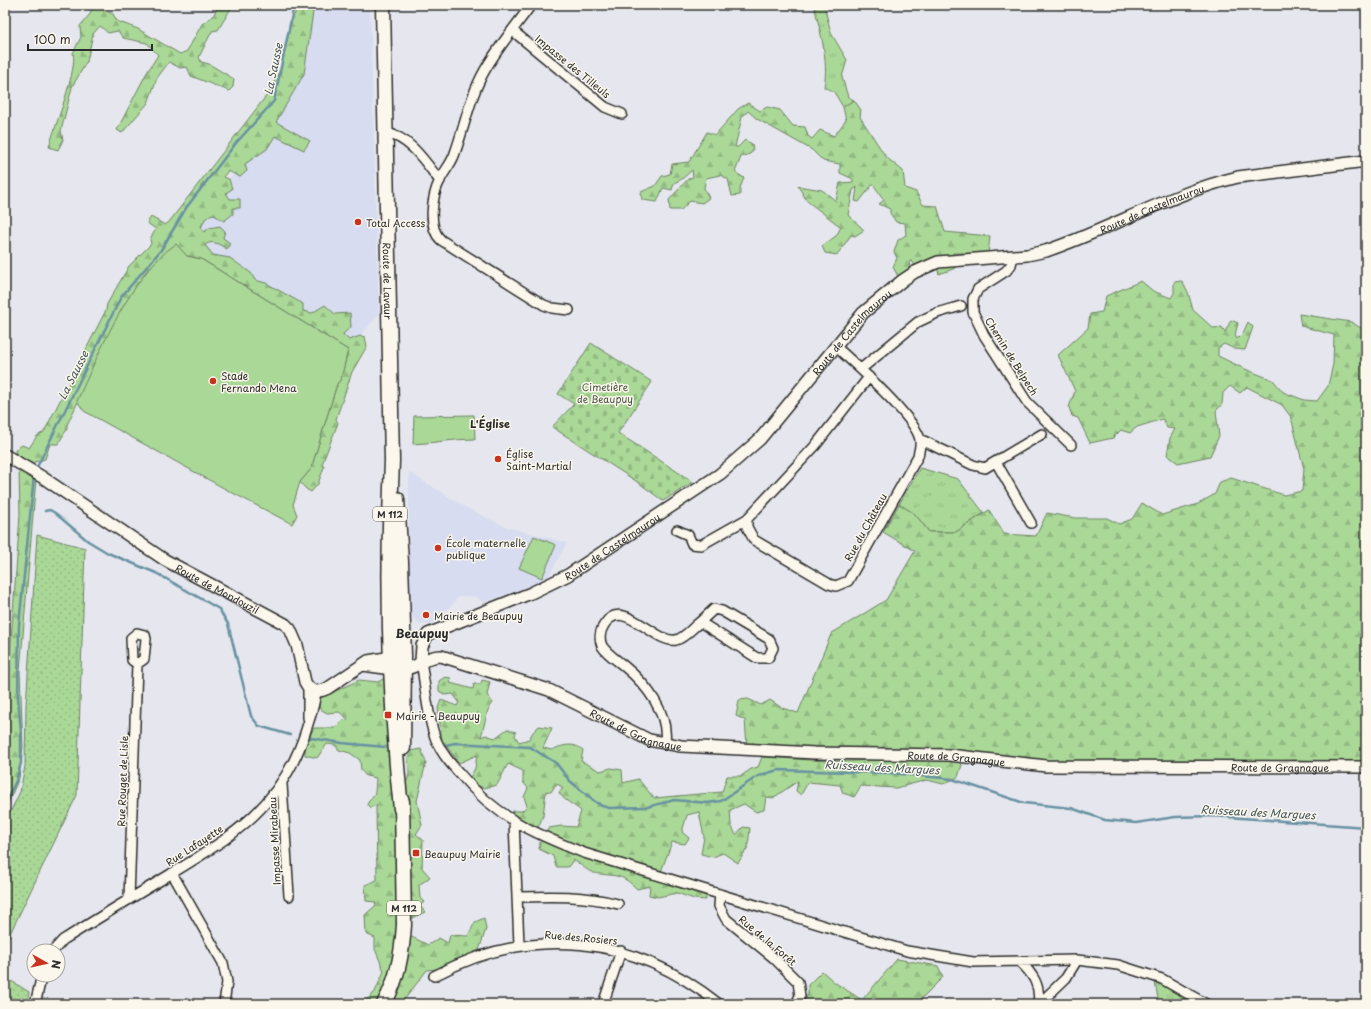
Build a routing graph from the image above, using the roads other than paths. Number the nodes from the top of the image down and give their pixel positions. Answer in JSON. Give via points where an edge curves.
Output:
{"nodes":[{"id":1,"x":383,"y":5,"type":"edge"},
{"id":2,"x":532,"y":5,"type":"edge"},
{"id":3,"x":513,"y":31,"type":"junction"},
{"id":4,"x":622,"y":114,"type":"dead end"},
{"id":5,"x":386,"y":133,"type":"junction"},
{"id":6,"x":1366,"y":161,"type":"edge"},
{"id":7,"x":440,"y":181,"type":"junction"},
{"id":8,"x":1013,"y":256,"type":"junction"},
{"id":9,"x":961,"y":306,"type":"dead end"},
{"id":10,"x":569,"y":310,"type":"dead end"},
{"id":11,"x":835,"y":346,"type":"junction"},
{"id":12,"x":861,"y":369,"type":"junction"},
{"id":13,"x":869,"y":377,"type":"junction"},
{"id":14,"x":1042,"y":434,"type":"dead end"},
{"id":15,"x":920,"y":441,"type":"junction"},
{"id":16,"x":1071,"y":445,"type":"dead end"},
{"id":17,"x":5,"y":456,"type":"edge"},
{"id":18,"x":996,"y":462,"type":"junction"},
{"id":19,"x":747,"y":519,"type":"junction"},
{"id":20,"x":1031,"y":522,"type":"dead end"},
{"id":21,"x":678,"y":530,"type":"dead end"},
{"id":22,"x":700,"y":622,"type":"junction"},
{"id":23,"x":421,"y":661,"type":"junction"},
{"id":24,"x":398,"y":663,"type":"junction"},
{"id":25,"x":137,"y":664,"type":"dead end"},
{"id":26,"x":312,"y":690,"type":"junction"},
{"id":27,"x":665,"y":743,"type":"junction"},
{"id":28,"x":1366,"y":767,"type":"edge"},
{"id":29,"x":282,"y":784,"type":"junction"},
{"id":30,"x":514,"y":822,"type":"junction"},
{"id":31,"x":172,"y":873,"type":"junction"},
{"id":32,"x":720,"y":894,"type":"junction"},
{"id":33,"x":289,"y":896,"type":"dead end"},
{"id":34,"x":517,"y":897,"type":"junction"},
{"id":35,"x":129,"y":899,"type":"junction"},
{"id":36,"x":618,"y":904,"type":"dead end"},
{"id":37,"x":60,"y":943,"type":"edge"},
{"id":38,"x":519,"y":945,"type":"junction"},
{"id":39,"x":621,"y":951,"type":"junction"},
{"id":40,"x":1077,"y":960,"type":"junction"},
{"id":41,"x":1020,"y":962,"type":"junction"},
{"id":42,"x":434,"y":976,"type":"dead end"},
{"id":43,"x":40,"y":983,"type":"edge"},
{"id":44,"x":35,"y":1004,"type":"edge"},
{"id":45,"x":224,"y":1004,"type":"edge"},
{"id":46,"x":384,"y":1004,"type":"edge"},
{"id":47,"x":603,"y":1004,"type":"edge"},
{"id":48,"x":719,"y":1004,"type":"edge"},
{"id":49,"x":796,"y":1004,"type":"edge"},
{"id":50,"x":1039,"y":1004,"type":"edge"},
{"id":51,"x":1206,"y":1004,"type":"edge"}],
"edges":[{"from":1,"to":5,"type":"main road","name":"Route de Lavaur","number":"M 112"},
{"from":2,"to":3,"type":"street"},
{"from":3,"to":4,"type":"street","name":"Impasse des Tilleuls","via":[[605,107]]},
{"from":3,"to":7,"type":"street","via":[[491,61],[478,85],[455,154]]},
{"from":5,"to":7,"type":"street","via":[[397,136],[418,153]]},
{"from":5,"to":24,"type":"main road","name":"Route de Lavaur","number":"M 112","via":[[392,461],[389,532]]},
{"from":6,"to":8,"type":"street","name":"Route de Castelmaurou","via":[[1218,182],[1185,193],[1063,245],[1046,251]]},
{"from":7,"to":10,"type":"street","via":[[434,202],[432,226],[437,236],[544,305]]},
{"from":8,"to":11,"type":"street","name":"Route de Castelmaurou","via":[[938,262],[921,269],[903,280],[863,313]]},
{"from":8,"to":16,"type":"street","name":"Chemin de Belpech","via":[[1012,265],[1006,271],[978,289],[973,299],[973,312],[984,335],[1027,402]]},
{"from":9,"to":12,"type":"street","via":[[918,322]]},
{"from":11,"to":12,"type":"street"},
{"from":11,"to":23,"type":"street","name":"Route de Castelmaurou","via":[[760,439],[720,474],[568,575],[531,593],[428,634],[422,646]]},
{"from":12,"to":13,"type":"street"},
{"from":13,"to":15,"type":"street","via":[[911,422]]},
{"from":13,"to":19,"type":"street","via":[[815,446]]},
{"from":14,"to":18,"type":"street"},
{"from":15,"to":18,"type":"street","via":[[973,465],[985,468]]},
{"from":15,"to":19,"type":"street","name":"Rue du Château","via":[[918,456],[848,581],[842,584],[829,584],[754,540],[747,527]]},
{"from":17,"to":26,"type":"street","name":"Route de Mondouzil","via":[[42,477],[166,560],[285,624],[297,645]]},
{"from":18,"to":20,"type":"street"},
{"from":19,"to":21,"type":"street","via":[[700,546],[692,544],[688,535]]},
{"from":22,"to":22,"type":"street","via":[[758,658],[768,658],[771,654],[773,648],[769,639],[722,611],[714,609]]},
{"from":22,"to":27,"type":"street","via":[[681,638],[668,640],[632,619],[619,616],[606,621],[600,634],[602,646],[647,689],[662,714],[666,732]]},
{"from":23,"to":24,"type":"street","name":"Route de Gragnague"},
{"from":23,"to":27,"type":"street","name":"Route de Gragnague","via":[[431,656],[441,656],[548,690],[648,740]]},
{"from":23,"to":30,"type":"street","via":[[437,741],[450,762],[471,787]]},
{"from":24,"to":26,"type":"street","via":[[362,665],[328,688]]},
{"from":24,"to":46,"type":"main road","name":"Route de Lavaur","number":"M 112","via":[[404,925],[398,973]]},
{"from":25,"to":35,"type":"street","name":"Rue Rouget de Lisle"},
{"from":26,"to":29,"type":"street","name":"Rue Lafayette","via":[[309,722],[303,743]]},
{"from":27,"to":28,"type":"street","name":"Route de Gragnague","via":[[699,748],[949,755],[1046,766]]},
{"from":29,"to":31,"type":"street","name":"Rue Lafayette","via":[[262,809],[234,832],[210,851]]},
{"from":29,"to":33,"type":"street","name":"Impasse Mirabeau"},
{"from":30,"to":32,"type":"street","via":[[544,838],[584,853]]},
{"from":30,"to":34,"type":"street"},
{"from":31,"to":35,"type":"street","name":"Rue Lafayette"},
{"from":31,"to":45,"type":"street","via":[[223,963],[227,982]]},
{"from":32,"to":41,"type":"street","via":[[924,955],[973,962]]},
{"from":32,"to":49,"type":"street","name":"Rue de la Forêt","via":[[719,906],[726,919],[774,958],[798,982],[800,988]]},
{"from":34,"to":36,"type":"street","via":[[570,896]]},
{"from":34,"to":38,"type":"street"},
{"from":35,"to":37,"type":"street","name":"Rue Lafayette"},
{"from":38,"to":39,"type":"street","name":"Rue des Rosiers","via":[[565,944]]},
{"from":38,"to":42,"type":"street","name":"Rue des Rosiers","via":[[464,961]]},
{"from":39,"to":47,"type":"street"},
{"from":39,"to":48,"type":"street","name":"Rue des Rosiers","via":[[666,969]]},
{"from":40,"to":41,"type":"street"},
{"from":40,"to":50,"type":"street","via":[[1066,978]]},
{"from":40,"to":51,"type":"street","via":[[1118,965],[1148,973]]},
{"from":41,"to":50,"type":"street","via":[[1029,970],[1038,987]]},
{"from":43,"to":44,"type":"street"}]}
